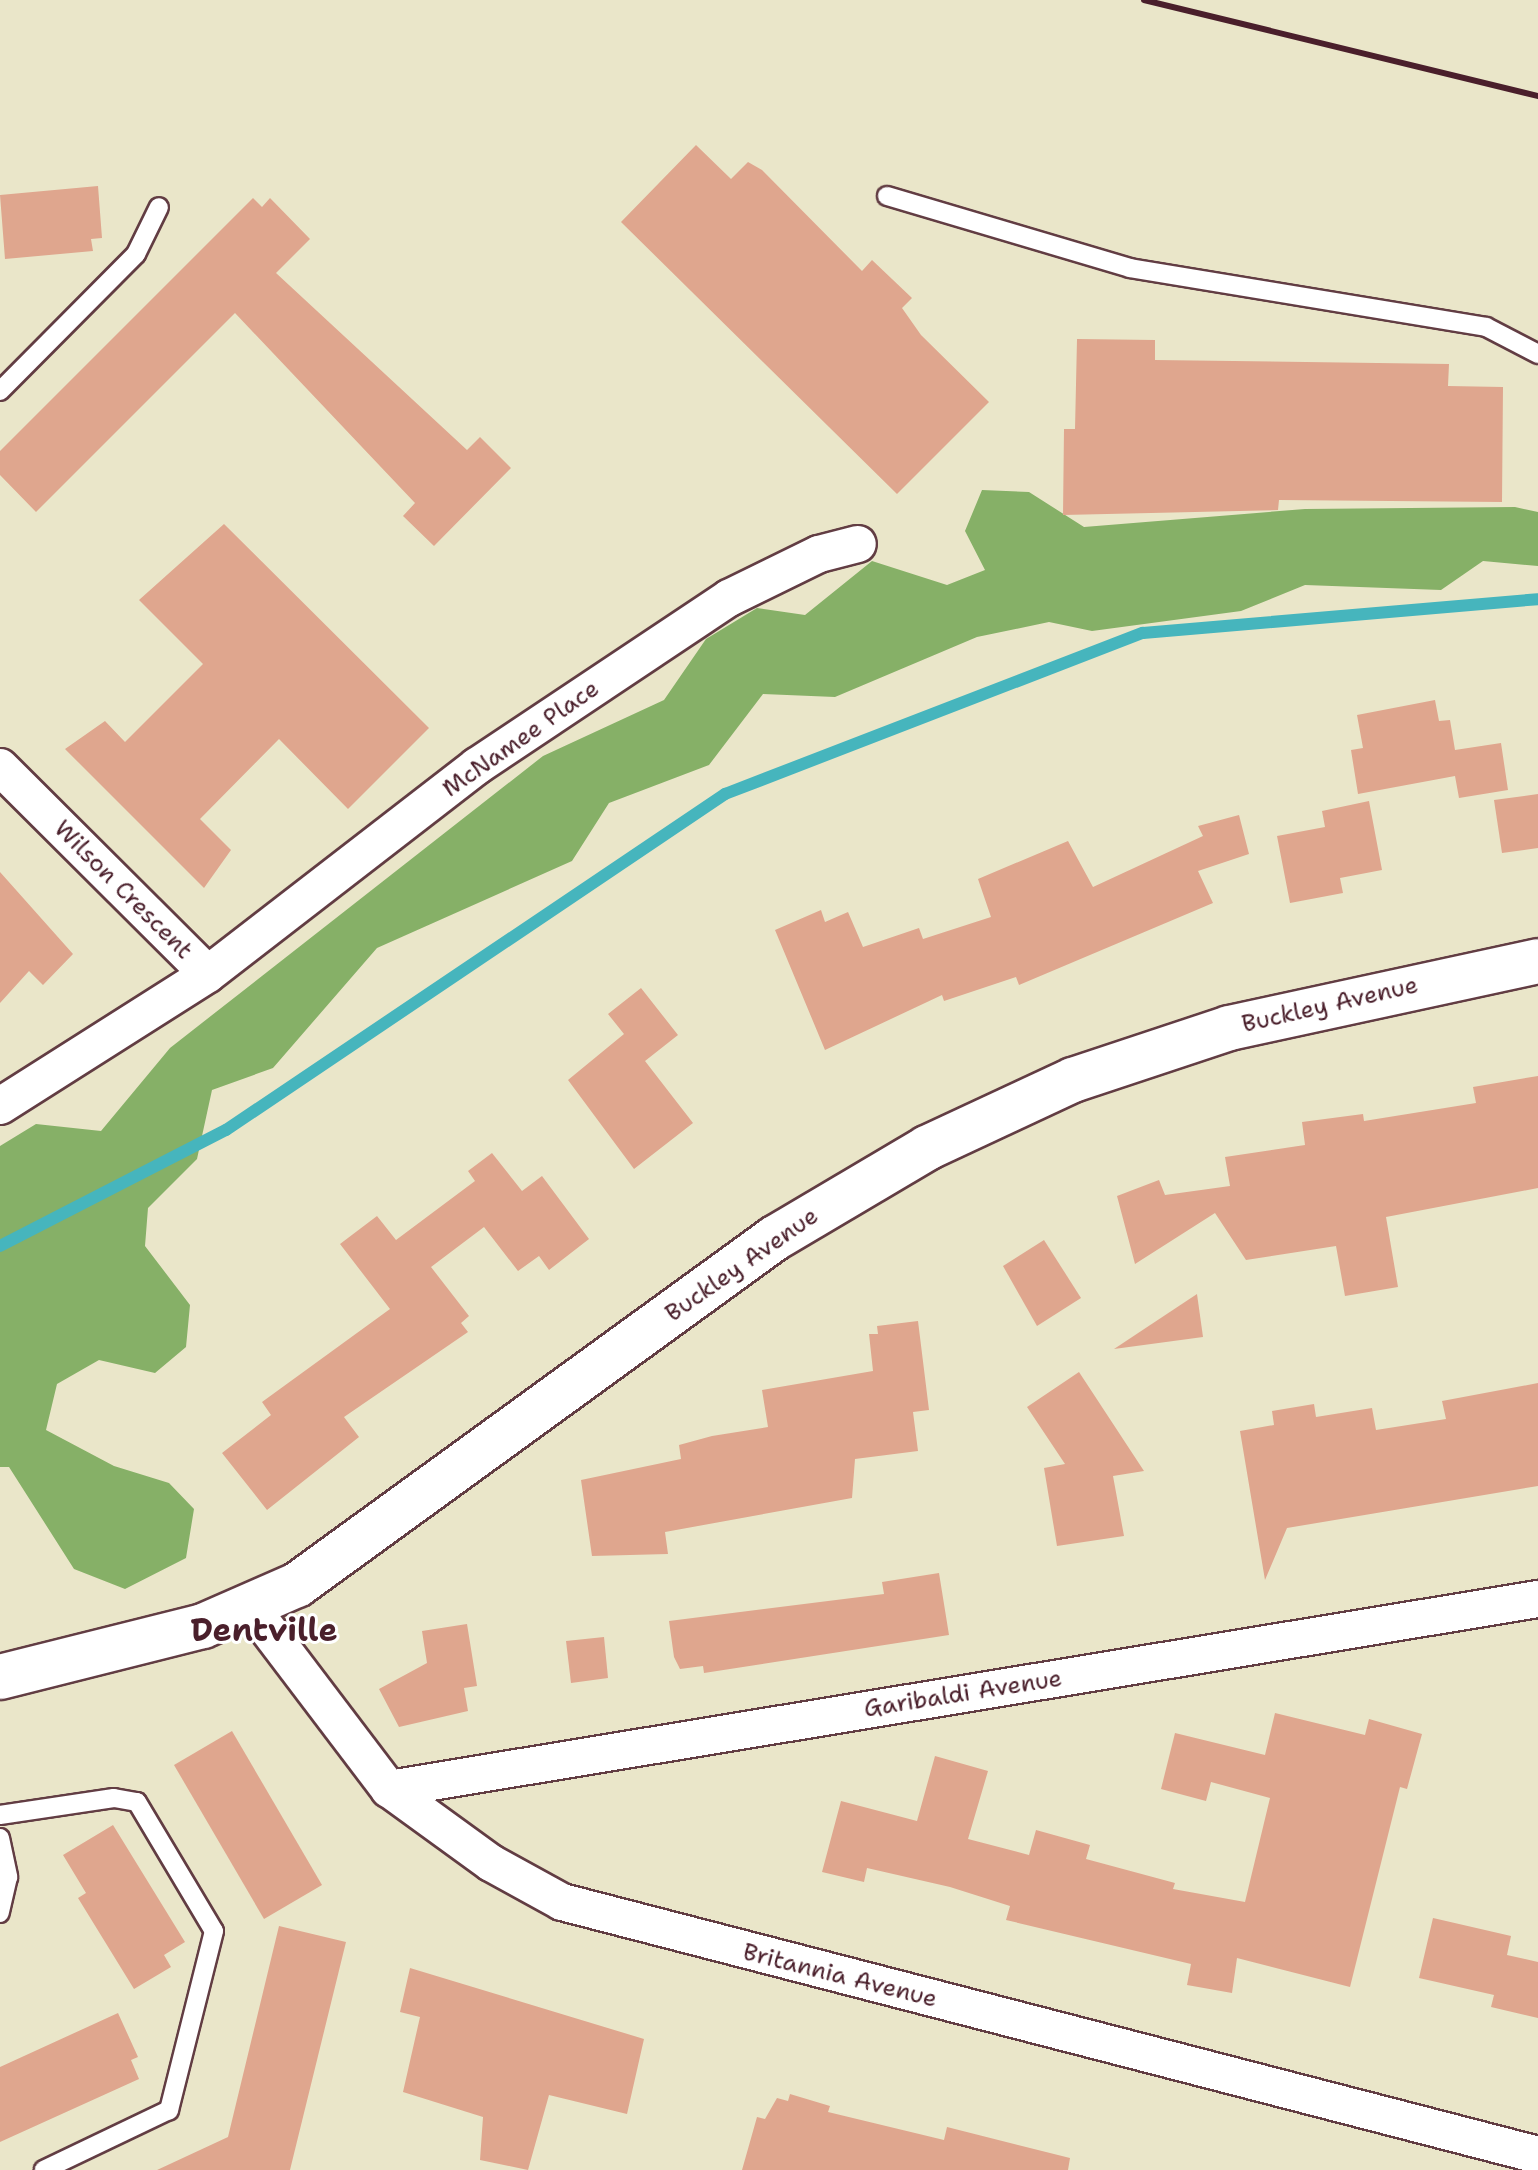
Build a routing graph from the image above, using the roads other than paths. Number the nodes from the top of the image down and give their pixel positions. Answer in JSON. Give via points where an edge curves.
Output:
{"nodes":[{"id":1,"x":887,"y":196,"type":"dead end"},
{"id":2,"x":159,"y":207,"type":"dead end"},
{"id":3,"x":1538,"y":354,"type":"edge"},
{"id":4,"x":0,"y":391,"type":"edge"},
{"id":5,"x":858,"y":544,"type":"dead end"},
{"id":6,"x":0,"y":767,"type":"edge"},
{"id":7,"x":1538,"y":961,"type":"edge"},
{"id":8,"x":208,"y":974,"type":"junction"},
{"id":9,"x":0,"y":1106,"type":"edge"},
{"id":10,"x":1538,"y":1599,"type":"edge"},
{"id":11,"x":253,"y":1610,"type":"junction"},
{"id":12,"x":0,"y":1677,"type":"edge"},
{"id":13,"x":389,"y":1789,"type":"junction"},
{"id":14,"x":0,"y":1815,"type":"edge"},
{"id":15,"x":0,"y":1838,"type":"edge"},
{"id":16,"x":0,"y":1913,"type":"edge"},
{"id":17,"x":1538,"y":2155,"type":"edge"},
{"id":18,"x":44,"y":2170,"type":"edge"}],
"edges":[{"from":1,"to":3,"type":"lane","via":[[1130,268],[1486,327]]},
{"from":2,"to":4,"type":"lane","via":[[136,254]]},
{"from":5,"to":8,"type":"street","name":"McNamee Place","via":[[819,554],[729,598],[477,766]]},
{"from":6,"to":8,"type":"street","name":"Wilson Crescent"},
{"from":7,"to":11,"type":"street","name":"Buckley Avenue","via":[[1229,1028],[1073,1080],[927,1148],[775,1238],[352,1549]]},
{"from":8,"to":9,"type":"street","name":"Wilson Crescent"},
{"from":10,"to":13,"type":"street","name":"Garibaldi Avenue"},
{"from":11,"to":12,"type":"street","name":"Buckley Avenue"},
{"from":11,"to":13,"type":"street","name":"Britannia Avenue"},
{"from":13,"to":17,"type":"street","name":"Britannia Avenue","via":[[522,1883],[587,1910]]},
{"from":14,"to":18,"type":"lane","via":[[114,1798],[145,1806],[214,1931],[169,2110]]},
{"from":15,"to":16,"type":"lane","via":[[8,1877]]}]}
